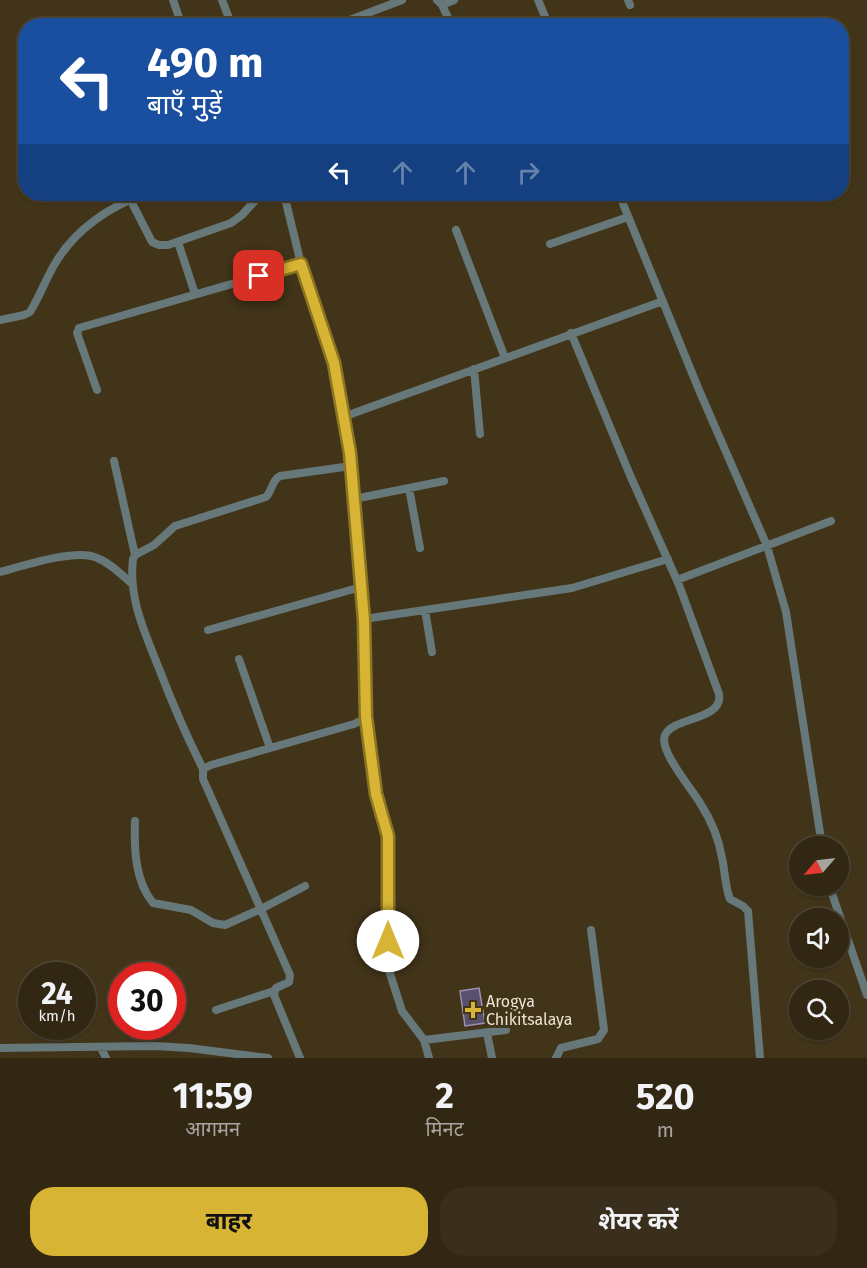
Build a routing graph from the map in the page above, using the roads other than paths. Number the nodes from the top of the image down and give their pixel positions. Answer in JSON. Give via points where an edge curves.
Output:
{"nodes":[{"id":1,"x":173,"y":0,"type":"edge"},
{"id":2,"x":222,"y":0,"type":"edge"},
{"id":3,"x":402,"y":0,"type":"edge"},
{"id":4,"x":454,"y":0,"type":"edge"},
{"id":5,"x":538,"y":0,"type":"edge"},
{"id":6,"x":439,"y":3,"type":"edge"},
{"id":7,"x":179,"y":18,"type":"edge"},
{"id":8,"x":229,"y":18,"type":"edge"},
{"id":9,"x":355,"y":18,"type":"edge"},
{"id":10,"x":447,"y":18,"type":"edge"},
{"id":11,"x":546,"y":18,"type":"edge"},
{"id":12,"x":126,"y":201,"type":"edge"},
{"id":13,"x":131,"y":201,"type":"edge"},
{"id":14,"x":255,"y":201,"type":"edge"},
{"id":15,"x":286,"y":201,"type":"edge"},
{"id":16,"x":622,"y":201,"type":"edge"},
{"id":17,"x":628,"y":217,"type":"junction"},
{"id":18,"x":456,"y":230,"type":"dead end"},
{"id":19,"x":178,"y":242,"type":"junction"},
{"id":20,"x":550,"y":244,"type":"dead end"},
{"id":21,"x":301,"y":264,"type":"junction"},
{"id":22,"x":195,"y":294,"type":"junction"},
{"id":23,"x":663,"y":301,"type":"junction"},
{"id":24,"x":0,"y":320,"type":"edge"},
{"id":25,"x":571,"y":333,"type":"junction"},
{"id":26,"x":505,"y":358,"type":"junction"},
{"id":27,"x":474,"y":369,"type":"junction"},
{"id":28,"x":97,"y":390,"type":"dead end"},
{"id":29,"x":344,"y":417,"type":"junction"},
{"id":30,"x":480,"y":434,"type":"dead end"},
{"id":31,"x":114,"y":461,"type":"dead end"},
{"id":32,"x":351,"y":466,"type":"junction"},
{"id":33,"x":444,"y":481,"type":"dead end"},
{"id":34,"x":409,"y":488,"type":"junction"},
{"id":35,"x":354,"y":498,"type":"junction"},
{"id":36,"x":831,"y":521,"type":"dead end"},
{"id":37,"x":767,"y":546,"type":"junction"},
{"id":38,"x":420,"y":548,"type":"dead end"},
{"id":39,"x":135,"y":555,"type":"junction"},
{"id":40,"x":668,"y":559,"type":"junction"},
{"id":41,"x":0,"y":572,"type":"edge"},
{"id":42,"x":677,"y":580,"type":"junction"},
{"id":43,"x":131,"y":583,"type":"junction"},
{"id":44,"x":361,"y":587,"type":"junction"},
{"id":45,"x":425,"y":610,"type":"junction"},
{"id":46,"x":364,"y":620,"type":"junction"},
{"id":47,"x":208,"y":630,"type":"dead end"},
{"id":48,"x":432,"y":652,"type":"dead end"},
{"id":49,"x":239,"y":659,"type":"dead end"},
{"id":50,"x":366,"y":717,"type":"junction"},
{"id":51,"x":270,"y":748,"type":"junction"},
{"id":52,"x":204,"y":769,"type":"junction"},
{"id":53,"x":135,"y":821,"type":"dead end"},
{"id":54,"x":820,"y":836,"type":"edge"},
{"id":55,"x":305,"y":886,"type":"dead end"},
{"id":56,"x":833,"y":896,"type":"edge"},
{"id":57,"x":261,"y":909,"type":"junction"},
{"id":58,"x":591,"y":930,"type":"dead end"},
{"id":59,"x":274,"y":991,"type":"junction"},
{"id":60,"x":867,"y":995,"type":"edge"},
{"id":61,"x":216,"y":1010,"type":"dead end"},
{"id":62,"x":506,"y":1030,"type":"dead end"},
{"id":63,"x":487,"y":1033,"type":"junction"},
{"id":64,"x":424,"y":1040,"type":"junction"},
{"id":65,"x":0,"y":1048,"type":"edge"},
{"id":66,"x":101,"y":1048,"type":"junction"},
{"id":67,"x":35,"y":1054,"type":"edge"},
{"id":68,"x":106,"y":1058,"type":"edge"},
{"id":69,"x":268,"y":1058,"type":"edge"},
{"id":70,"x":300,"y":1058,"type":"edge"},
{"id":71,"x":429,"y":1058,"type":"edge"},
{"id":72,"x":492,"y":1058,"type":"edge"},
{"id":73,"x":556,"y":1058,"type":"edge"},
{"id":74,"x":760,"y":1058,"type":"edge"}],
"edges":[{"from":1,"to":7,"type":"street"},
{"from":2,"to":8,"type":"street"},
{"from":3,"to":9,"type":"street"},
{"from":4,"to":6,"type":"street"},
{"from":5,"to":11,"type":"street"},
{"from":6,"to":10,"type":"street"},
{"from":12,"to":24,"type":"street","via":[[102,214],[74,239],[57,259],[30,312]]},
{"from":13,"to":19,"type":"street","via":[[152,242]]},
{"from":14,"to":19,"type":"street","via":[[231,223]]},
{"from":15,"to":21,"type":"street"},
{"from":16,"to":17,"type":"street"},
{"from":17,"to":20,"type":"street"},
{"from":17,"to":23,"type":"street"},
{"from":18,"to":26,"type":"street"},
{"from":19,"to":22,"type":"street"},
{"from":21,"to":22,"type":"street"},
{"from":21,"to":29,"type":"street","via":[[334,363]]},
{"from":22,"to":28,"type":"street","via":[[79,328],[77,333]]},
{"from":23,"to":25,"type":"street"},
{"from":23,"to":37,"type":"street"},
{"from":25,"to":26,"type":"street"},
{"from":25,"to":40,"type":"street"},
{"from":26,"to":27,"type":"street"},
{"from":27,"to":29,"type":"street"},
{"from":27,"to":30,"type":"street"},
{"from":29,"to":32,"type":"street"},
{"from":31,"to":39,"type":"street"},
{"from":32,"to":35,"type":"street"},
{"from":32,"to":39,"type":"street","via":[[280,476],[266,497],[175,526],[154,545]]},
{"from":33,"to":34,"type":"street"},
{"from":34,"to":35,"type":"street"},
{"from":34,"to":38,"type":"street"},
{"from":35,"to":44,"type":"street"},
{"from":36,"to":37,"type":"street"},
{"from":37,"to":42,"type":"street"},
{"from":37,"to":54,"type":"street","via":[[786,612]]},
{"from":39,"to":43,"type":"street"},
{"from":40,"to":42,"type":"street"},
{"from":40,"to":45,"type":"street","via":[[572,588]]},
{"from":41,"to":43,"type":"street","via":[[43,560],[84,555],[103,561]]},
{"from":42,"to":74,"type":"street","via":[[721,700],[710,711],[669,730],[664,742],[714,830],[730,899],[748,911]]},
{"from":43,"to":52,"type":"street","via":[[138,612],[182,727]]},
{"from":44,"to":46,"type":"street"},
{"from":44,"to":47,"type":"street"},
{"from":45,"to":46,"type":"street"},
{"from":45,"to":48,"type":"street"},
{"from":46,"to":50,"type":"street"},
{"from":49,"to":51,"type":"street"},
{"from":50,"to":51,"type":"street"},
{"from":50,"to":64,"type":"street","via":[[376,794],[388,836],[385,958],[402,1011]]},
{"from":51,"to":52,"type":"street"},
{"from":52,"to":57,"type":"street","via":[[203,779]]},
{"from":53,"to":57,"type":"street","via":[[135,858],[153,903],[191,910],[219,925]]},
{"from":55,"to":57,"type":"street"},
{"from":56,"to":60,"type":"street"},
{"from":57,"to":59,"type":"street","via":[[291,978]]},
{"from":58,"to":73,"type":"street","via":[[604,1030],[598,1039],[561,1048]]},
{"from":59,"to":61,"type":"street"},
{"from":59,"to":70,"type":"street"},
{"from":62,"to":63,"type":"street"},
{"from":63,"to":64,"type":"street"},
{"from":63,"to":72,"type":"street"},
{"from":64,"to":71,"type":"street"},
{"from":65,"to":67,"type":"street"},
{"from":66,"to":67,"type":"street"},
{"from":66,"to":68,"type":"street"},
{"from":66,"to":69,"type":"street","via":[[189,1048]]}]}
